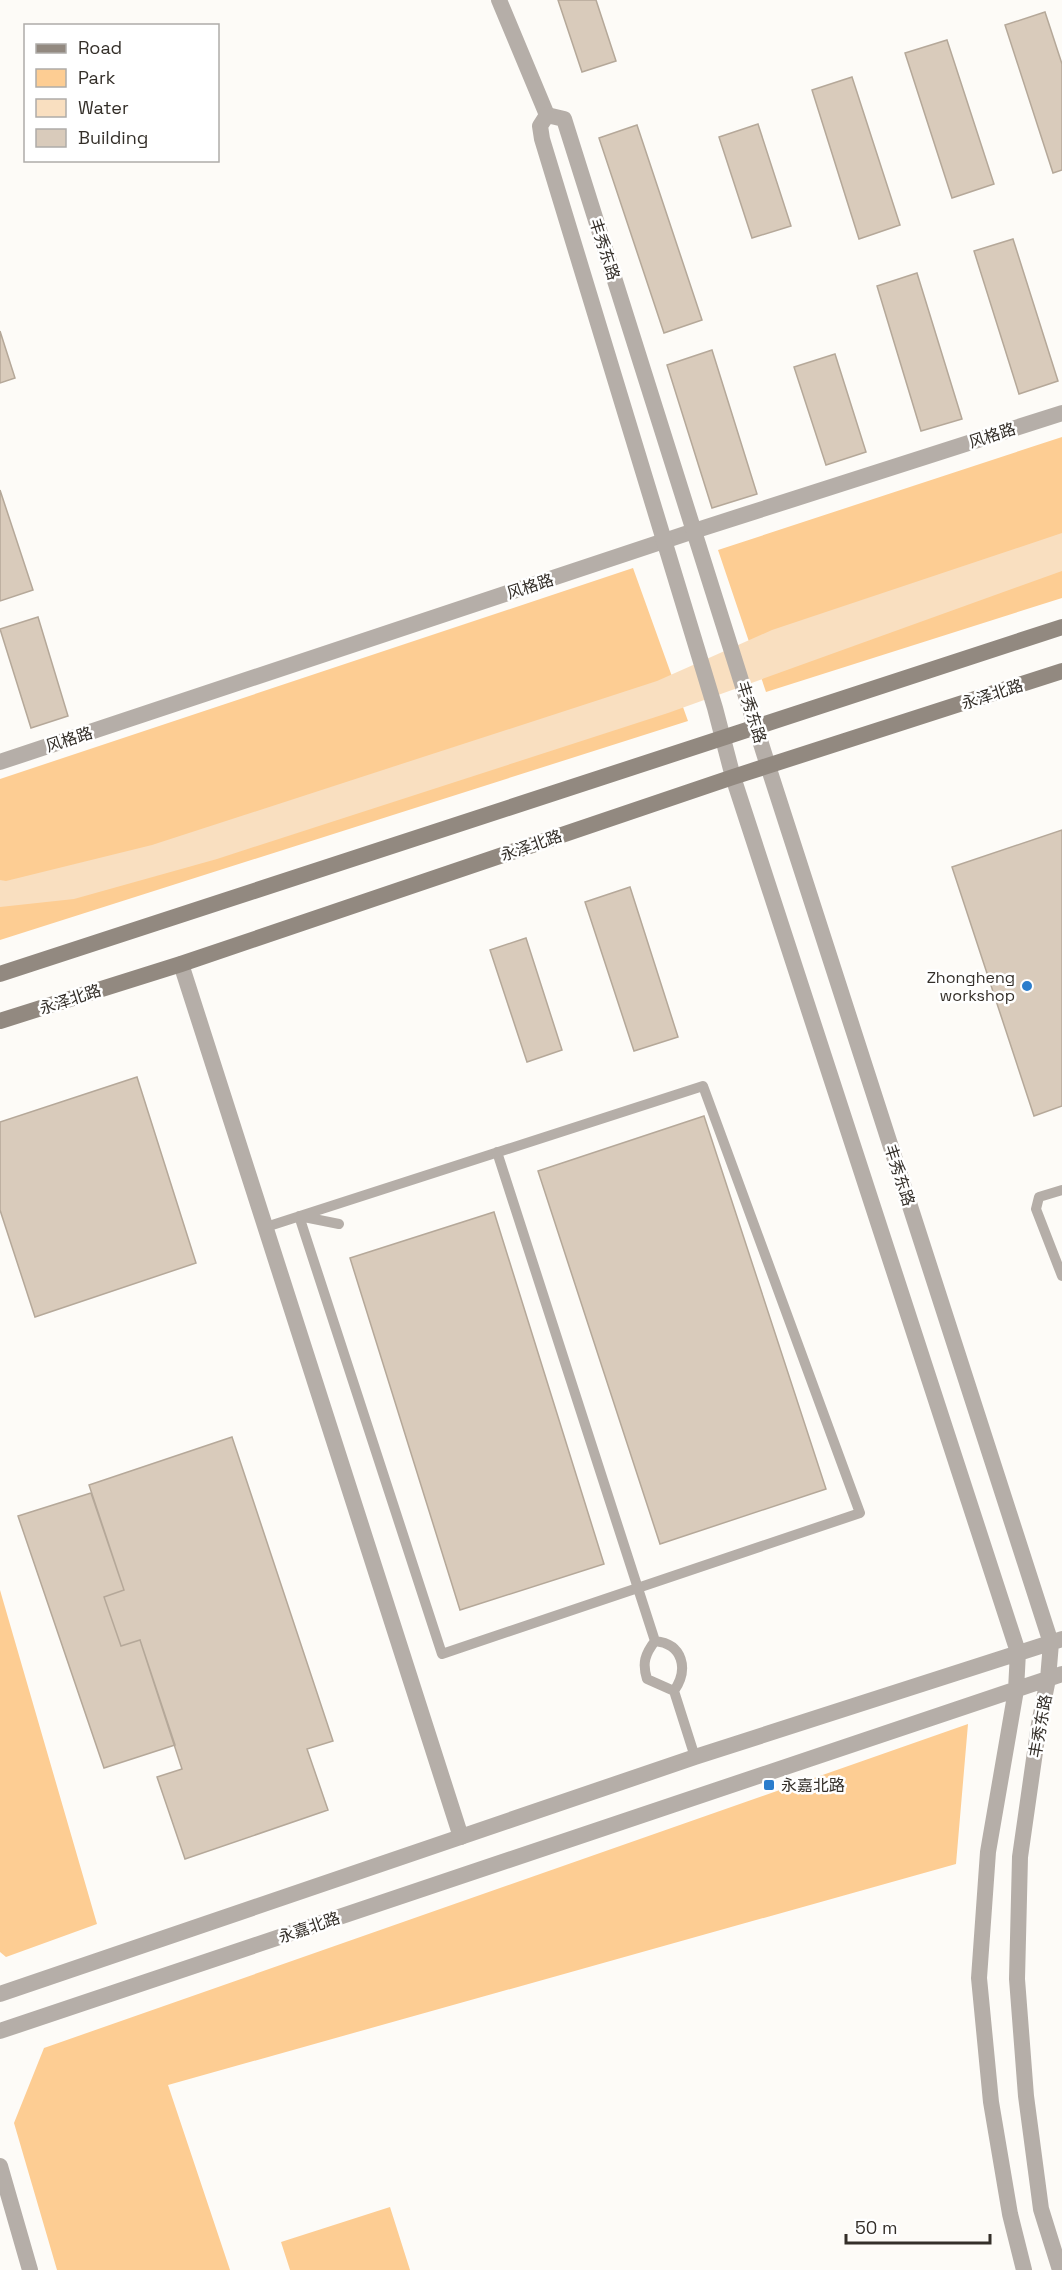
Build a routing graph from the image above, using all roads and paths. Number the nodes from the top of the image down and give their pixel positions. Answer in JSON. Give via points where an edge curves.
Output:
{"nodes":[{"id":1,"x":499,"y":0,"type":"edge"},
{"id":2,"x":547,"y":115,"type":"junction"},
{"id":3,"x":1062,"y":413,"type":"edge"},
{"id":4,"x":694,"y":531,"type":"junction"},
{"id":5,"x":664,"y":541,"type":"junction"},
{"id":6,"x":1062,"y":627,"type":"edge"},
{"id":7,"x":1062,"y":671,"type":"edge"},
{"id":8,"x":756,"y":726,"type":"junction"},
{"id":9,"x":722,"y":737,"type":"junction"},
{"id":10,"x":0,"y":762,"type":"edge"},
{"id":11,"x":768,"y":766,"type":"junction"},
{"id":12,"x":733,"y":777,"type":"junction"},
{"id":13,"x":181,"y":964,"type":"junction"},
{"id":14,"x":0,"y":975,"type":"edge"},
{"id":15,"x":0,"y":1021,"type":"edge"},
{"id":16,"x":497,"y":1152,"type":"junction"},
{"id":17,"x":1062,"y":1190,"type":"edge"},
{"id":18,"x":299,"y":1216,"type":"junction"},
{"id":19,"x":339,"y":1224,"type":"dead end"},
{"id":20,"x":266,"y":1227,"type":"junction"},
{"id":21,"x":1062,"y":1276,"type":"edge"},
{"id":22,"x":636,"y":1588,"type":"junction"},
{"id":23,"x":655,"y":1641,"type":"junction"},
{"id":24,"x":1056,"y":1641,"type":"edge"},
{"id":25,"x":1018,"y":1652,"type":"junction"},
{"id":26,"x":1055,"y":1677,"type":"edge"},
{"id":27,"x":1016,"y":1689,"type":"junction"},
{"id":28,"x":674,"y":1691,"type":"junction"},
{"id":29,"x":695,"y":1757,"type":"junction"},
{"id":30,"x":461,"y":1837,"type":"junction"},
{"id":31,"x":0,"y":1994,"type":"edge"},
{"id":32,"x":0,"y":2031,"type":"edge"},
{"id":33,"x":0,"y":2166,"type":"edge"},
{"id":34,"x":30,"y":2270,"type":"edge"},
{"id":35,"x":1024,"y":2270,"type":"edge"},
{"id":36,"x":1060,"y":2270,"type":"edge"}],
"edges":[{"from":1,"to":2,"type":"street","name":"丰秀东路"},
{"from":2,"to":4,"type":"street","name":"丰秀东路","via":[[564,119]]},
{"from":2,"to":5,"type":"street","name":"丰秀东路","via":[[540,126],[542,139]]},
{"from":3,"to":4,"type":"street","name":"风格路"},
{"from":4,"to":5,"type":"street","name":"风格路"},
{"from":4,"to":8,"type":"street","name":"丰秀东路"},
{"from":5,"to":9,"type":"street","name":"丰秀东路"},
{"from":5,"to":10,"type":"street","name":"风格路"},
{"from":6,"to":8,"type":"main road"},
{"from":7,"to":11,"type":"main road","name":"永泽北路"},
{"from":8,"to":9,"type":"main road"},
{"from":8,"to":11,"type":"street","name":"丰秀东路"},
{"from":9,"to":12,"type":"street","name":"丰秀东路"},
{"from":9,"to":14,"type":"main road"},
{"from":11,"to":12,"type":"main road","name":"永泽北路"},
{"from":11,"to":24,"type":"street","name":"丰秀东路"},
{"from":12,"to":13,"type":"main road","name":"永泽北路"},
{"from":12,"to":25,"type":"street","name":"丰秀东路"},
{"from":13,"to":15,"type":"main road","name":"永泽北路"},
{"from":13,"to":20,"type":"street"},
{"from":16,"to":18,"type":"lane"},
{"from":16,"to":22,"type":"lane"},
{"from":16,"to":22,"type":"lane","via":[[704,1086],[860,1513]]},
{"from":17,"to":21,"type":"lane","via":[[1039,1197],[1036,1209]]},
{"from":18,"to":19,"type":"lane"},
{"from":18,"to":20,"type":"lane"},
{"from":18,"to":22,"type":"lane","via":[[442,1653]]},
{"from":20,"to":30,"type":"street"},
{"from":22,"to":23,"type":"lane"},
{"from":23,"to":28,"type":"lane","via":[[668,1643],[679,1654],[681,1680]]},
{"from":23,"to":28,"type":"lane","via":[[646,1652],[646,1678]]},
{"from":24,"to":25,"type":"street"},
{"from":24,"to":26,"type":"street","name":"丰秀东路"},
{"from":25,"to":27,"type":"street","name":"丰秀东路"},
{"from":25,"to":29,"type":"street"},
{"from":26,"to":27,"type":"street","name":"永嘉北路"},
{"from":26,"to":36,"type":"street","name":"丰秀东路","via":[[1039,1724],[1020,1857],[1017,1979],[1026,2096],[1041,2210]]},
{"from":27,"to":32,"type":"street","name":"永嘉北路"},
{"from":27,"to":35,"type":"street","name":"丰秀东路","via":[[988,1852],[979,1978],[991,2102]]},
{"from":28,"to":29,"type":"lane"},
{"from":29,"to":30,"type":"street"},
{"from":30,"to":31,"type":"street"},
{"from":33,"to":34,"type":"street"}]}
